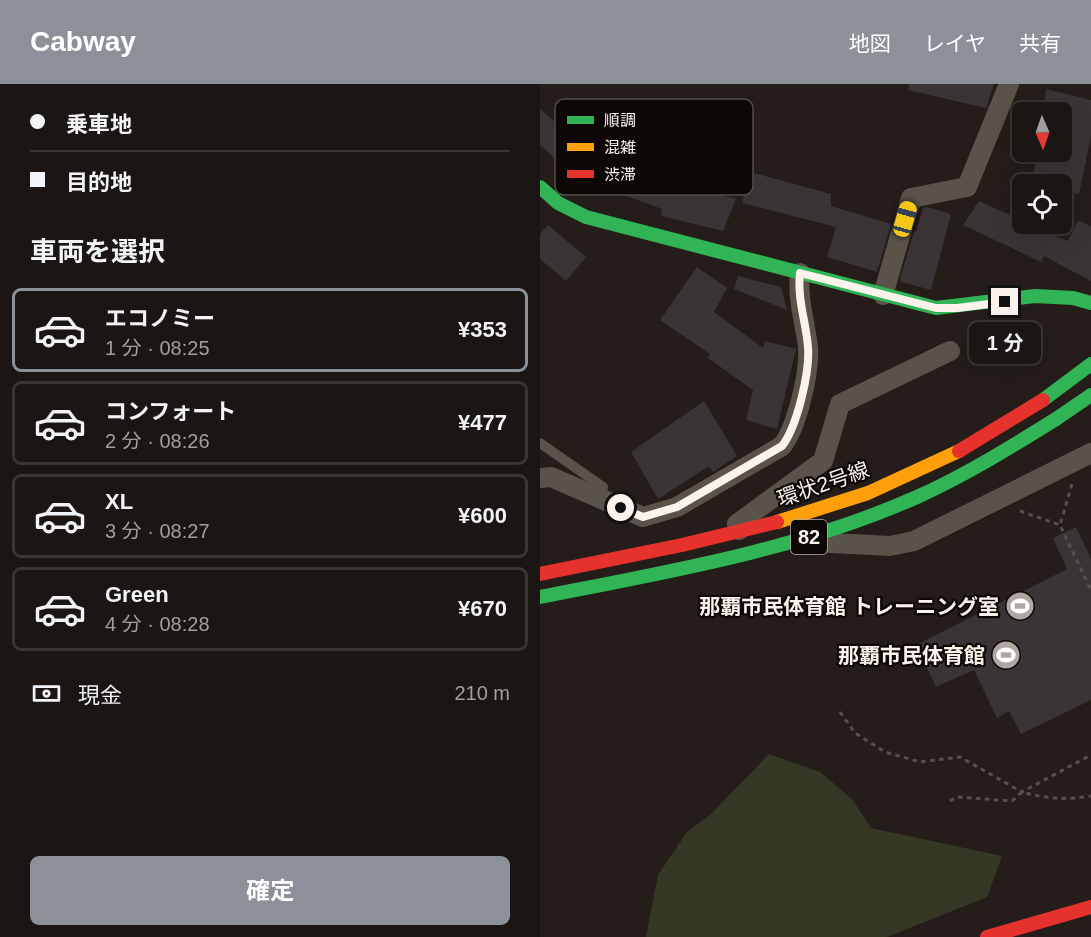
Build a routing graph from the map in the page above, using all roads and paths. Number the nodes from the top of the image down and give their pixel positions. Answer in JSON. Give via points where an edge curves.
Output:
{"nodes":[{"id":1,"x":1009,"y":84,"type":"edge"},
{"id":2,"x":540,"y":187,"type":"edge"},
{"id":3,"x":800,"y":273,"type":"junction"},
{"id":4,"x":883,"y":295,"type":"junction"},
{"id":5,"x":1091,"y":303,"type":"edge"},
{"id":6,"x":950,"y":351,"type":"dead end"},
{"id":7,"x":1091,"y":364,"type":"edge"},
{"id":8,"x":1091,"y":395,"type":"edge"},
{"id":9,"x":540,"y":442,"type":"edge"},
{"id":10,"x":1085,"y":456,"type":"edge"},
{"id":11,"x":540,"y":478,"type":"edge"},
{"id":12,"x":600,"y":499,"type":"junction"},
{"id":13,"x":993,"y":500,"type":"junction"},
{"id":14,"x":1060,"y":525,"type":"junction"},
{"id":15,"x":540,"y":574,"type":"edge"},
{"id":16,"x":1091,"y":590,"type":"edge"},
{"id":17,"x":540,"y":597,"type":"edge"},
{"id":18,"x":840,"y":712,"type":"dead end"},
{"id":19,"x":1091,"y":755,"type":"edge"},
{"id":20,"x":1022,"y":792,"type":"junction"},
{"id":21,"x":1091,"y":796,"type":"edge"},
{"id":22,"x":950,"y":801,"type":"dead end"},
{"id":23,"x":1091,"y":907,"type":"edge"},
{"id":24,"x":987,"y":937,"type":"edge"}],
"edges":[{"from":1,"to":4,"type":"street","via":[[967,187],[911,198]]},
{"from":2,"to":3,"type":"main road","via":[[558,203],[586,217]]},
{"from":3,"to":4,"type":"main road"},
{"from":3,"to":12,"type":"street","via":[[798,288],[808,362],[792,430],[782,446],[677,507],[654,514],[643,517]]},
{"from":4,"to":5,"type":"main road","via":[[936,308],[1052,295]]},
{"from":6,"to":13,"type":"street","via":[[840,404],[823,461],[736,524],[744,542],[890,546],[914,541]]},
{"from":7,"to":15,"type":"main road","name":"環状2号線","number":"82","bridge":true,"via":[[991,434],[912,474],[836,504],[728,534]]},
{"from":8,"to":17,"type":"main road","number":"82","bridge":true,"via":[[933,490],[850,524],[740,556]]},
{"from":9,"to":12,"type":"lane","via":[[603,487]]},
{"from":10,"to":13,"type":"street"},
{"from":10,"to":14,"type":"path"},
{"from":11,"to":12,"type":"street","via":[[550,477]]},
{"from":13,"to":14,"type":"path"},
{"from":14,"to":16,"type":"path"},
{"from":18,"to":20,"type":"path","via":[[855,733],[885,752],[920,762],[960,757]]},
{"from":19,"to":20,"type":"path"},
{"from":20,"to":21,"type":"path","via":[[1069,800]]},
{"from":20,"to":22,"type":"path","via":[[1012,801],[957,797]]},
{"from":23,"to":24,"type":"main road"}]}
